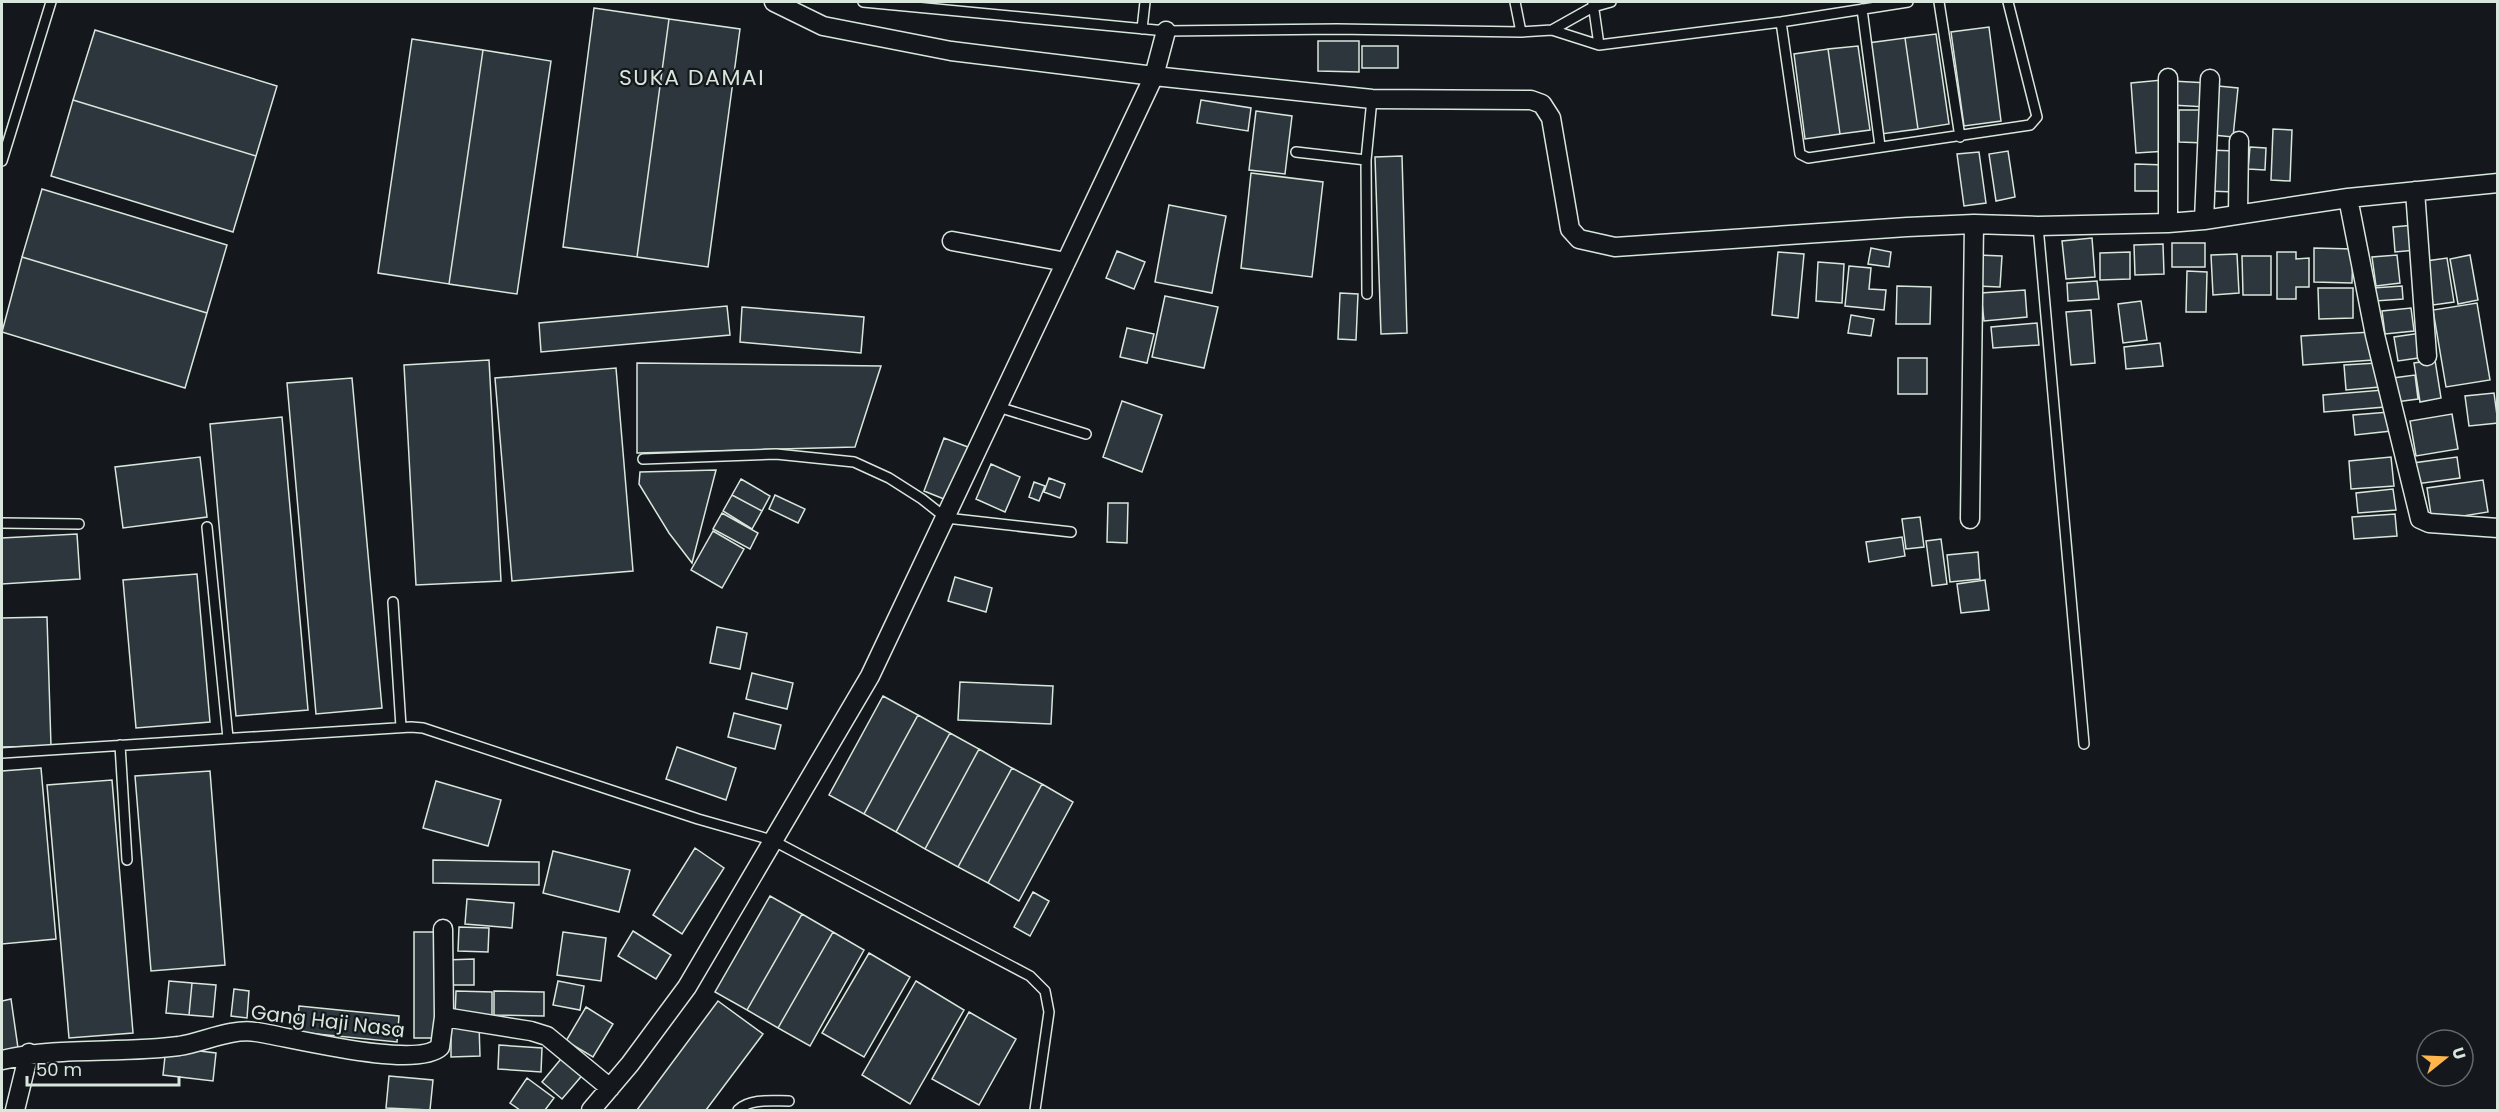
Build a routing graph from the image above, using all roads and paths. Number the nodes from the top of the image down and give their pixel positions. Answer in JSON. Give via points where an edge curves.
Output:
{"nodes":[{"id":1,"x":51,"y":2,"type":"edge"},
{"id":2,"x":774,"y":2,"type":"edge"},
{"id":3,"x":863,"y":2,"type":"edge"},
{"id":4,"x":1145,"y":2,"type":"edge"},
{"id":5,"x":1515,"y":2,"type":"edge"},
{"id":6,"x":1611,"y":2,"type":"edge"},
{"id":7,"x":1908,"y":2,"type":"edge"},
{"id":8,"x":1939,"y":2,"type":"edge"},
{"id":9,"x":2008,"y":2,"type":"edge"},
{"id":10,"x":1593,"y":4,"type":"edge"},
{"id":11,"x":1862,"y":9,"type":"junction"},
{"id":12,"x":1781,"y":22,"type":"junction"},
{"id":13,"x":1142,"y":29,"type":"junction"},
{"id":14,"x":1552,"y":30,"type":"junction"},
{"id":15,"x":1166,"y":31,"type":"junction"},
{"id":16,"x":1521,"y":32,"type":"junction"},
{"id":17,"x":1599,"y":45,"type":"junction"},
{"id":18,"x":1154,"y":76,"type":"junction"},
{"id":19,"x":2168,"y":78,"type":"dead end"},
{"id":20,"x":2210,"y":79,"type":"dead end"},
{"id":21,"x":1372,"y":99,"type":"junction"},
{"id":22,"x":1960,"y":137,"type":"junction"},
{"id":23,"x":2239,"y":141,"type":"dead end"},
{"id":24,"x":1880,"y":146,"type":"junction"},
{"id":25,"x":1296,"y":152,"type":"dead end"},
{"id":26,"x":2,"y":159,"type":"edge"},
{"id":27,"x":1366,"y":160,"type":"junction"},
{"id":28,"x":2498,"y":183,"type":"edge"},
{"id":29,"x":2415,"y":191,"type":"junction"},
{"id":30,"x":2348,"y":198,"type":"junction"},
{"id":31,"x":2238,"y":214,"type":"junction"},
{"id":32,"x":2204,"y":220,"type":"junction"},
{"id":33,"x":2168,"y":223,"type":"junction"},
{"id":34,"x":1974,"y":224,"type":"junction"},
{"id":35,"x":2038,"y":226,"type":"junction"},
{"id":36,"x":952,"y":241,"type":"dead end"},
{"id":37,"x":1066,"y":262,"type":"junction"},
{"id":38,"x":1367,"y":294,"type":"dead end"},
{"id":39,"x":2427,"y":356,"type":"dead end"},
{"id":40,"x":998,"y":407,"type":"junction"},
{"id":41,"x":1086,"y":434,"type":"dead end"},
{"id":42,"x":643,"y":459,"type":"dead end"},
{"id":43,"x":946,"y":518,"type":"junction"},
{"id":44,"x":1970,"y":519,"type":"dead end"},
{"id":45,"x":2,"y":523,"type":"edge"},
{"id":46,"x":79,"y":524,"type":"dead end"},
{"id":47,"x":207,"y":527,"type":"dead end"},
{"id":48,"x":2498,"y":528,"type":"edge"},
{"id":49,"x":1071,"y":532,"type":"dead end"},
{"id":50,"x":393,"y":602,"type":"dead end"},
{"id":51,"x":401,"y":727,"type":"junction"},
{"id":52,"x":228,"y":738,"type":"junction"},
{"id":53,"x":2084,"y":744,"type":"dead end"},
{"id":54,"x":120,"y":745,"type":"junction"},
{"id":55,"x":2,"y":753,"type":"edge"},
{"id":56,"x":772,"y":840,"type":"junction"},
{"id":57,"x":128,"y":860,"type":"dead end"},
{"id":58,"x":443,"y":929,"type":"dead end"},
{"id":59,"x":444,"y":1017,"type":"junction"},
{"id":60,"x":29,"y":1053,"type":"junction"},
{"id":61,"x":2,"y":1060,"type":"edge"},
{"id":62,"x":610,"y":1088,"type":"junction"},
{"id":63,"x":789,"y":1101,"type":"dead end"},
{"id":64,"x":15,"y":1110,"type":"edge"},
{"id":65,"x":591,"y":1110,"type":"edge"},
{"id":66,"x":738,"y":1110,"type":"edge"},
{"id":67,"x":1035,"y":1110,"type":"edge"}],
"edges":[{"from":1,"to":26,"type":"lane"},
{"from":2,"to":18,"type":"street","via":[[824,26],[951,51]]},
{"from":3,"to":13,"type":"lane"},
{"from":4,"to":13,"type":"lane"},
{"from":5,"to":16,"type":"lane"},
{"from":6,"to":10,"type":"lane"},
{"from":7,"to":11,"type":"lane"},
{"from":8,"to":22,"type":"lane"},
{"from":9,"to":22,"type":"lane","via":[[2037,117],[2030,125]]},
{"from":10,"to":14,"type":"lane"},
{"from":10,"to":17,"type":"lane"},
{"from":11,"to":12,"type":"lane"},
{"from":11,"to":24,"type":"lane"},
{"from":12,"to":17,"type":"lane"},
{"from":12,"to":24,"type":"lane","via":[[1800,154],[1808,158]]},
{"from":13,"to":15,"type":"lane"},
{"from":14,"to":16,"type":"lane"},
{"from":14,"to":17,"type":"lane"},
{"from":15,"to":16,"type":"lane"},
{"from":15,"to":18,"type":"street"},
{"from":18,"to":21,"type":"street"},
{"from":18,"to":37,"type":"street"},
{"from":19,"to":33,"type":"street"},
{"from":20,"to":32,"type":"street"},
{"from":21,"to":27,"type":"lane"},
{"from":21,"to":34,"type":"street","via":[[1531,100],[1542,104],[1551,118],[1570,229],[1579,239],[1605,245]]},
{"from":22,"to":24,"type":"lane"},
{"from":23,"to":31,"type":"street"},
{"from":25,"to":27,"type":"lane"},
{"from":27,"to":38,"type":"lane"},
{"from":28,"to":29,"type":"street"},
{"from":29,"to":30,"type":"street"},
{"from":29,"to":39,"type":"street"},
{"from":30,"to":31,"type":"street"},
{"from":30,"to":48,"type":"street","via":[[2375,335],[2420,519]]},
{"from":31,"to":32,"type":"street"},
{"from":32,"to":33,"type":"street"},
{"from":33,"to":35,"type":"street"},
{"from":34,"to":35,"type":"street"},
{"from":34,"to":44,"type":"street"},
{"from":35,"to":53,"type":"lane"},
{"from":36,"to":37,"type":"street"},
{"from":37,"to":40,"type":"street"},
{"from":40,"to":41,"type":"lane"},
{"from":40,"to":43,"type":"street"},
{"from":42,"to":43,"type":"lane","via":[[776,454],[854,462],[890,478]]},
{"from":43,"to":49,"type":"lane"},
{"from":43,"to":56,"type":"street","via":[[870,676]]},
{"from":45,"to":46,"type":"lane"},
{"from":47,"to":52,"type":"lane"},
{"from":50,"to":51,"type":"lane"},
{"from":51,"to":52,"type":"lane"},
{"from":51,"to":56,"type":"lane","via":[[423,728]]},
{"from":52,"to":54,"type":"lane"},
{"from":54,"to":55,"type":"lane"},
{"from":54,"to":57,"type":"lane"},
{"from":56,"to":62,"type":"street","via":[[687,987]]},
{"from":56,"to":67,"type":"lane","via":[[1029,976],[1045,991],[1049,1012]]},
{"from":58,"to":59,"type":"street"},
{"from":59,"to":60,"type":"street","name":"Gang Haji Nasa","via":[[440,1047],[425,1054],[312,1044],[254,1031],[178,1046]]},
{"from":59,"to":62,"type":"street","via":[[547,1036]]},
{"from":60,"to":61,"type":"street"},
{"from":60,"to":64,"type":"street"},
{"from":62,"to":65,"type":"street"},
{"from":63,"to":66,"type":"lane","via":[[759,1101]]}]}
